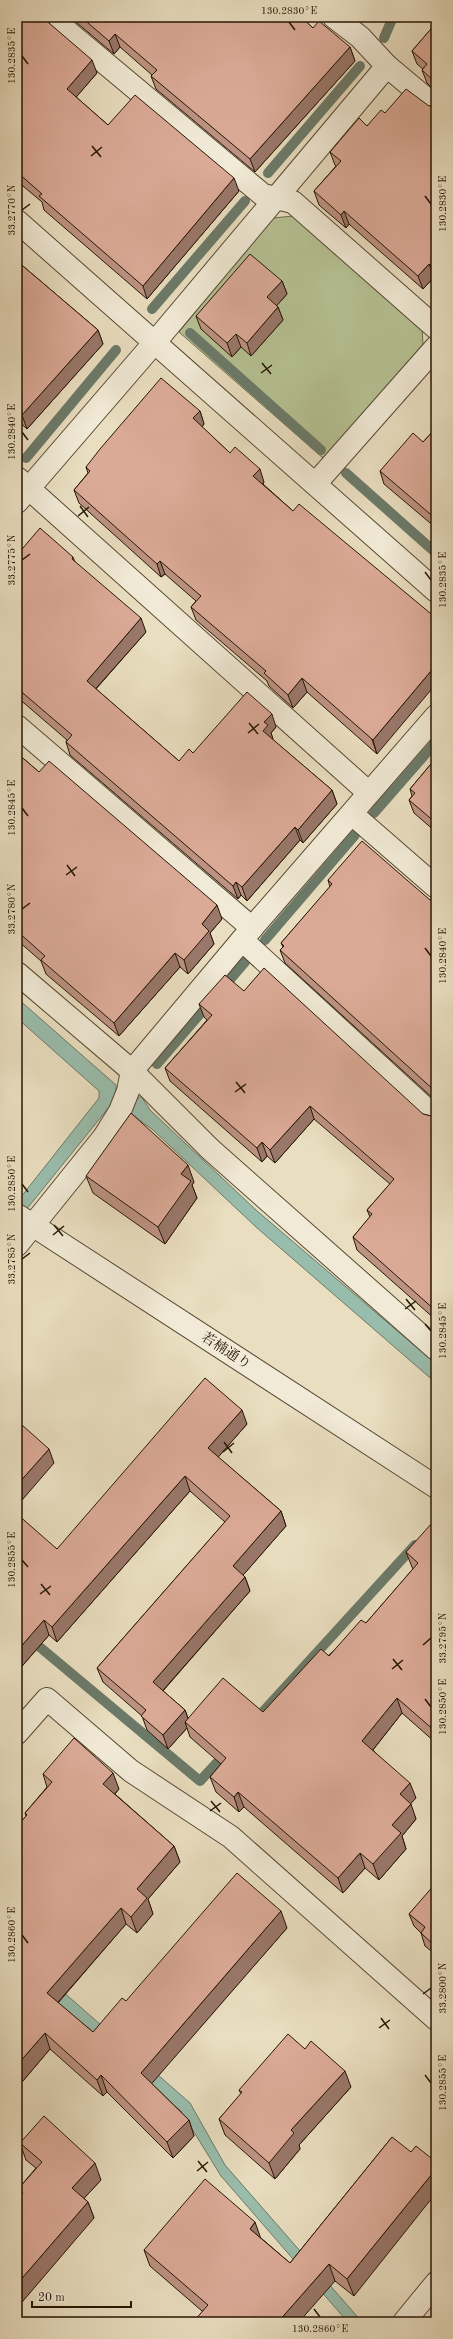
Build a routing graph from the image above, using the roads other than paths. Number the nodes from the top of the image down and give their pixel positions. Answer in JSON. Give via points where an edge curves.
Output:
{"nodes":[{"id":1,"x":50,"y":17,"type":"edge"},
{"id":2,"x":334,"y":17,"type":"edge"},
{"id":3,"x":387,"y":66,"type":"junction"},
{"id":4,"x":436,"y":107,"type":"edge"},
{"id":5,"x":276,"y":198,"type":"junction"},
{"id":6,"x":17,"y":221,"type":"edge"},
{"id":7,"x":436,"y":328,"type":"edge"},
{"id":8,"x":155,"y":342,"type":"junction"},
{"id":9,"x":436,"y":347,"type":"edge"},
{"id":10,"x":316,"y":483,"type":"junction"},
{"id":11,"x":21,"y":490,"type":"edge"},
{"id":12,"x":436,"y":591,"type":"edge"},
{"id":13,"x":436,"y":716,"type":"edge"},
{"id":14,"x":17,"y":726,"type":"edge"},
{"id":15,"x":369,"y":793,"type":"junction"},
{"id":16,"x":352,"y":814,"type":"junction"},
{"id":17,"x":436,"y":887,"type":"edge"},
{"id":18,"x":247,"y":934,"type":"junction"},
{"id":19,"x":17,"y":973,"type":"edge"},
{"id":20,"x":127,"y":1091,"type":"junction"},
{"id":21,"x":436,"y":1118,"type":"edge"},
{"id":22,"x":25,"y":1221,"type":"edge"},
{"id":23,"x":17,"y":1245,"type":"edge"},
{"id":24,"x":436,"y":1349,"type":"edge"},
{"id":25,"x":436,"y":1487,"type":"edge"},
{"id":26,"x":17,"y":1733,"type":"edge"},
{"id":27,"x":436,"y":2019,"type":"edge"},
{"id":28,"x":436,"y":2283,"type":"edge"},
{"id":29,"x":404,"y":2322,"type":"edge"}],
"edges":[{"from":1,"to":5,"type":"street","via":[[263,195]]},
{"from":2,"to":3,"type":"street","via":[[360,37]]},
{"from":3,"to":4,"type":"street"},
{"from":3,"to":5,"type":"street"},
{"from":5,"to":7,"type":"street","via":[[293,202]]},
{"from":5,"to":8,"type":"street"},
{"from":6,"to":8,"type":"street"},
{"from":8,"to":10,"type":"street"},
{"from":8,"to":11,"type":"street"},
{"from":9,"to":10,"type":"street"},
{"from":10,"to":12,"type":"street"},
{"from":11,"to":15,"type":"street"},
{"from":13,"to":15,"type":"street"},
{"from":14,"to":18,"type":"street"},
{"from":15,"to":16,"type":"street"},
{"from":16,"to":17,"type":"street"},
{"from":16,"to":18,"type":"street"},
{"from":18,"to":20,"type":"street"},
{"from":18,"to":21,"type":"street"},
{"from":19,"to":20,"type":"street"},
{"from":20,"to":22,"type":"street","via":[[104,1138]]},
{"from":20,"to":24,"type":"street","via":[[210,1149]]},
{"from":22,"to":23,"type":"street"},
{"from":22,"to":25,"type":"street","name":"若楠通り"},
{"from":26,"to":27,"type":"street","via":[[47,1699],[131,1771],[230,1837]]},
{"from":28,"to":29,"type":"street"}]}
